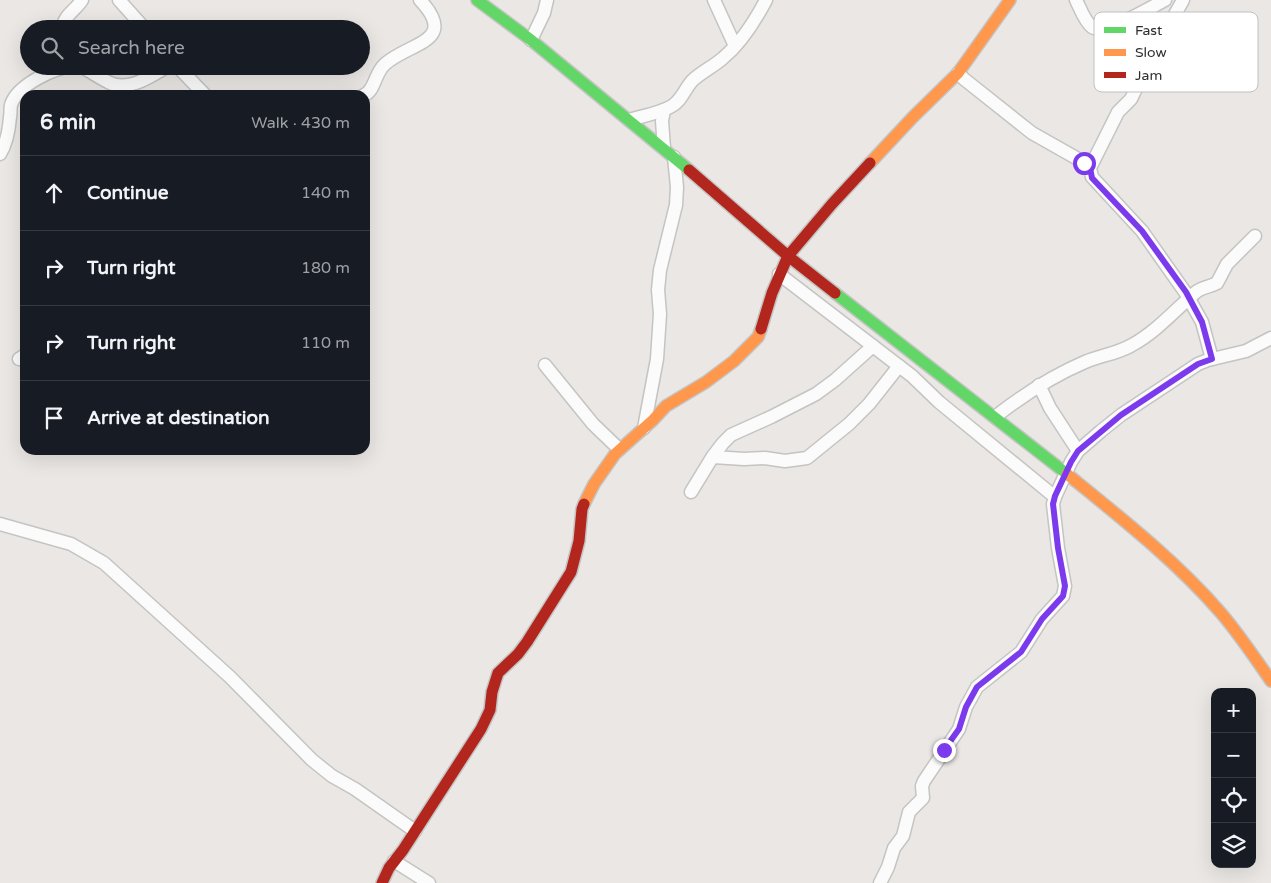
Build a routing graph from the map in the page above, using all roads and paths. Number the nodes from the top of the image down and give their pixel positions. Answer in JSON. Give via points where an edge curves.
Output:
{"nodes":[{"id":1,"x":82,"y":0,"type":"edge"},
{"id":2,"x":118,"y":0,"type":"edge"},
{"id":3,"x":420,"y":0,"type":"edge"},
{"id":4,"x":478,"y":0,"type":"edge"},
{"id":5,"x":547,"y":0,"type":"edge"},
{"id":6,"x":714,"y":0,"type":"edge"},
{"id":7,"x":766,"y":0,"type":"edge"},
{"id":8,"x":1010,"y":0,"type":"edge"},
{"id":9,"x":1076,"y":0,"type":"edge"},
{"id":10,"x":1165,"y":0,"type":"edge"},
{"id":11,"x":1184,"y":0,"type":"edge"},
{"id":12,"x":1142,"y":12,"type":"edge"},
{"id":13,"x":1177,"y":12,"type":"edge"},
{"id":14,"x":64,"y":20,"type":"edge"},
{"id":15,"x":137,"y":20,"type":"edge"},
{"id":16,"x":1094,"y":27,"type":"edge"},
{"id":17,"x":530,"y":40,"type":"junction"},
{"id":18,"x":735,"y":46,"type":"junction"},
{"id":19,"x":958,"y":73,"type":"junction"},
{"id":20,"x":40,"y":75,"type":"edge"},
{"id":21,"x":97,"y":75,"type":"edge"},
{"id":22,"x":153,"y":75,"type":"edge"},
{"id":23,"x":186,"y":75,"type":"edge"},
{"id":24,"x":23,"y":90,"type":"edge"},
{"id":25,"x":200,"y":90,"type":"edge"},
{"id":26,"x":370,"y":91,"type":"edge"},
{"id":27,"x":1135,"y":92,"type":"edge"},
{"id":28,"x":20,"y":93,"type":"edge"},
{"id":29,"x":664,"y":110,"type":"junction"},
{"id":30,"x":5,"y":118,"type":"edge"},
{"id":31,"x":629,"y":120,"type":"junction"},
{"id":32,"x":669,"y":153,"type":"junction"},
{"id":33,"x":0,"y":154,"type":"edge"},
{"id":34,"x":1090,"y":168,"type":"junction"},
{"id":35,"x":1255,"y":236,"type":"dead end"},
{"id":36,"x":788,"y":256,"type":"junction"},
{"id":37,"x":779,"y":274,"type":"junction"},
{"id":38,"x":1190,"y":299,"type":"junction"},
{"id":39,"x":1271,"y":338,"type":"edge"},
{"id":40,"x":873,"y":346,"type":"junction"},
{"id":41,"x":1212,"y":359,"type":"junction"},
{"id":42,"x":544,"y":365,"type":"dead end"},
{"id":43,"x":899,"y":366,"type":"junction"},
{"id":44,"x":1039,"y":385,"type":"junction"},
{"id":45,"x":995,"y":418,"type":"junction"},
{"id":46,"x":644,"y":428,"type":"junction"},
{"id":47,"x":619,"y":449,"type":"junction"},
{"id":48,"x":1078,"y":451,"type":"junction"},
{"id":49,"x":713,"y":456,"type":"junction"},
{"id":50,"x":1066,"y":473,"type":"junction"},
{"id":51,"x":691,"y":492,"type":"dead end"},
{"id":52,"x":1055,"y":496,"type":"junction"},
{"id":53,"x":0,"y":524,"type":"edge"},
{"id":54,"x":1271,"y":681,"type":"edge"},
{"id":55,"x":415,"y":831,"type":"junction"},
{"id":56,"x":393,"y":863,"type":"junction"},
{"id":57,"x":382,"y":881,"type":"edge"},
{"id":58,"x":429,"y":883,"type":"edge"},
{"id":59,"x":880,"y":883,"type":"edge"}],
"edges":[{"from":1,"to":14,"type":"street"},
{"from":2,"to":15,"type":"street"},
{"from":3,"to":26,"type":"street","via":[[435,21],[431,37],[384,65]]},
{"from":4,"to":17,"type":"street"},
{"from":5,"to":17,"type":"street"},
{"from":6,"to":18,"type":"street"},
{"from":7,"to":18,"type":"street"},
{"from":8,"to":19,"type":"street"},
{"from":9,"to":16,"type":"street"},
{"from":10,"to":12,"type":"street"},
{"from":11,"to":13,"type":"street"},
{"from":17,"to":31,"type":"street"},
{"from":18,"to":29,"type":"street","via":[[696,76],[681,98]]},
{"from":19,"to":34,"type":"street","via":[[1032,133]]},
{"from":19,"to":36,"type":"street","via":[[913,116]]},
{"from":20,"to":24,"type":"street"},
{"from":21,"to":22,"type":"street","via":[[110,84],[122,86]]},
{"from":23,"to":25,"type":"street"},
{"from":27,"to":34,"type":"street","via":[[1118,112]]},
{"from":28,"to":30,"type":"street"},
{"from":29,"to":31,"type":"street"},
{"from":29,"to":32,"type":"street","via":[[662,121]]},
{"from":30,"to":33,"type":"street","via":[[7,140]]},
{"from":31,"to":32,"type":"street"},
{"from":32,"to":36,"type":"street"},
{"from":32,"to":46,"type":"street","via":[[677,187],[676,205],[660,270],[657,358]]},
{"from":34,"to":38,"type":"street","via":[[1092,178],[1142,231]]},
{"from":35,"to":38,"type":"street","via":[[1227,264],[1217,283],[1198,290]]},
{"from":36,"to":37,"type":"street"},
{"from":36,"to":45,"type":"street"},
{"from":37,"to":40,"type":"street"},
{"from":37,"to":46,"type":"street","via":[[758,337],[725,368],[666,406]]},
{"from":38,"to":41,"type":"street","via":[[1202,322]]},
{"from":38,"to":44,"type":"street","via":[[1133,345],[1087,361]]},
{"from":39,"to":41,"type":"street","via":[[1246,352]]},
{"from":40,"to":43,"type":"street"},
{"from":40,"to":49,"type":"street","via":[[816,394],[730,435]]},
{"from":41,"to":48,"type":"street","via":[[1198,364],[1121,415]]},
{"from":42,"to":47,"type":"street","via":[[593,424]]},
{"from":43,"to":49,"type":"street","via":[[869,404],[807,458],[785,461]]},
{"from":43,"to":52,"type":"street"},
{"from":44,"to":45,"type":"street"},
{"from":44,"to":48,"type":"street"},
{"from":45,"to":50,"type":"street"},
{"from":46,"to":47,"type":"street"},
{"from":47,"to":55,"type":"street","via":[[594,484],[582,509],[579,541],[569,577],[527,642],[498,673],[487,718]]},
{"from":48,"to":50,"type":"street"},
{"from":49,"to":51,"type":"street"},
{"from":50,"to":52,"type":"street"},
{"from":50,"to":54,"type":"street","via":[[1195,585],[1222,614]]},
{"from":52,"to":59,"type":"street","via":[[1053,504],[1065,586],[1063,596],[1042,619],[1021,652],[980,684],[971,698],[959,729],[924,781],[923,798],[910,812],[903,836],[894,848]]},
{"from":53,"to":55,"type":"street","via":[[71,544],[104,563],[230,677],[312,760]]},
{"from":55,"to":56,"type":"street"},
{"from":56,"to":57,"type":"street"},
{"from":56,"to":58,"type":"street"}]}
